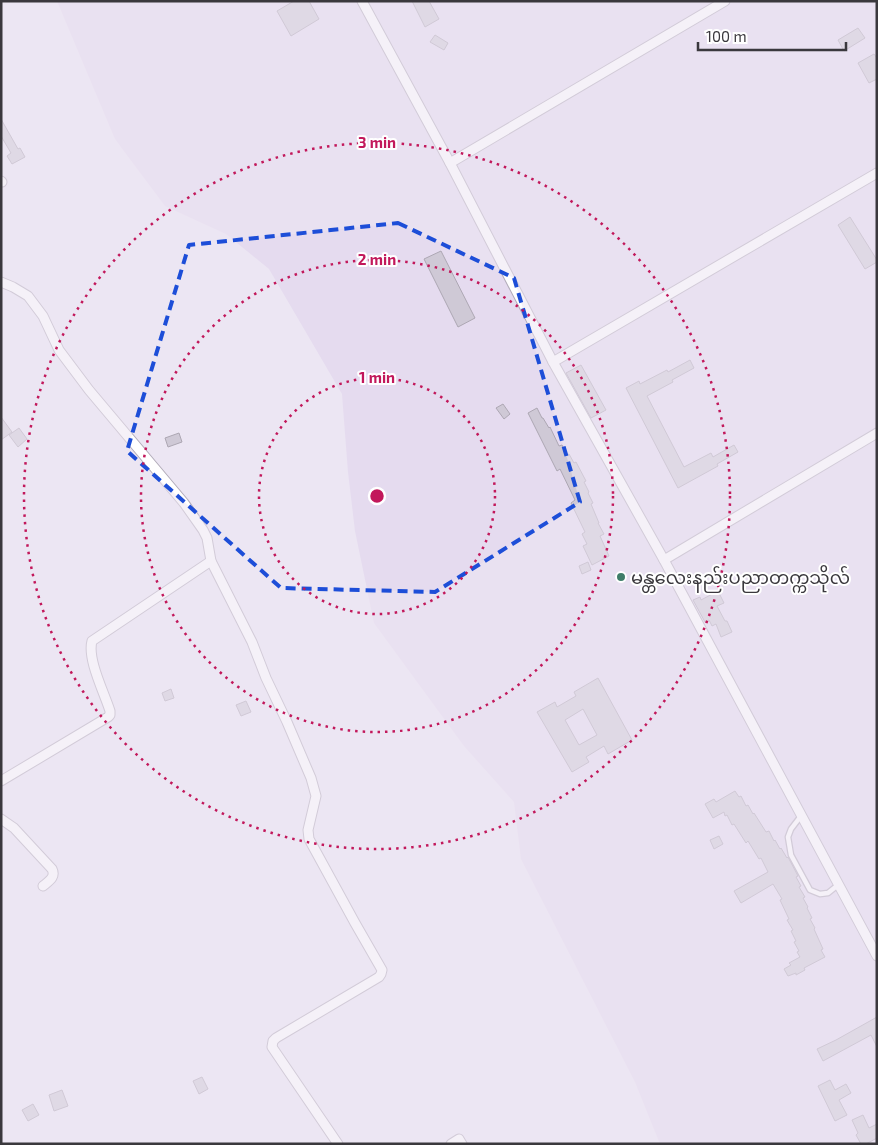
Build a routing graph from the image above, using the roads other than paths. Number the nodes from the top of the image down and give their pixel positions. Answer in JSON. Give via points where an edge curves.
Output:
{"nodes":[{"id":1,"x":362,"y":1,"type":"edge"},
{"id":2,"x":725,"y":1,"type":"edge"},
{"id":3,"x":450,"y":163,"type":"junction"},
{"id":4,"x":877,"y":173,"type":"edge"},
{"id":5,"x":1,"y":282,"type":"edge"},
{"id":6,"x":553,"y":362,"type":"junction"},
{"id":7,"x":877,"y":433,"type":"edge"},
{"id":8,"x":664,"y":560,"type":"junction"},
{"id":9,"x":211,"y":561,"type":"junction"},
{"id":10,"x":1,"y":780,"type":"edge"},
{"id":11,"x":801,"y":816,"type":"junction"},
{"id":12,"x":1,"y":819,"type":"edge"},
{"id":13,"x":838,"y":885,"type":"junction"},
{"id":14,"x":43,"y":886,"type":"dead end"},
{"id":15,"x":876,"y":951,"type":"edge"},
{"id":16,"x":338,"y":1144,"type":"edge"},
{"id":17,"x":451,"y":1144,"type":"edge"},
{"id":18,"x":462,"y":1144,"type":"edge"}],
"edges":[{"from":1,"to":3,"type":"street"},
{"from":2,"to":3,"type":"street"},
{"from":3,"to":6,"type":"street"},
{"from":4,"to":6,"type":"street"},
{"from":5,"to":9,"type":"street","via":[[28,296],[43,316],[59,350],[203,530]]},
{"from":6,"to":8,"type":"street"},
{"from":7,"to":8,"type":"street"},
{"from":8,"to":11,"type":"street"},
{"from":9,"to":10,"type":"street","via":[[92,641],[92,661],[110,715]]},
{"from":9,"to":16,"type":"street","via":[[252,642],[311,778],[316,796],[309,839],[382,970],[379,977],[273,1040],[272,1047]]},
{"from":11,"to":13,"type":"street"},
{"from":11,"to":13,"type":"lane","via":[[788,837],[791,855],[810,890],[828,893]]},
{"from":12,"to":14,"type":"street","via":[[14,828],[52,868],[53,877]]},
{"from":13,"to":15,"type":"street"},
{"from":17,"to":18,"type":"street","via":[[459,1138]]}]}
